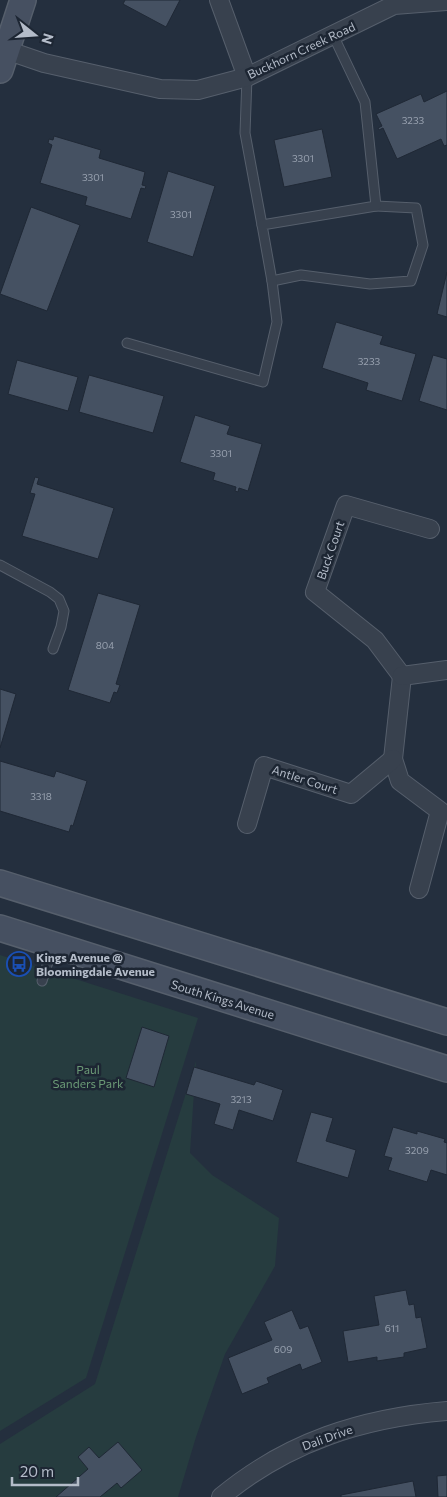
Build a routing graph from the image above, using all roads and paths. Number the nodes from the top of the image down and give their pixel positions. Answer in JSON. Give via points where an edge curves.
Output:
{"nodes":[{"id":1,"x":23,"y":0,"type":"edge"},
{"id":2,"x":219,"y":0,"type":"edge"},
{"id":3,"x":447,"y":1,"type":"edge"},
{"id":4,"x":395,"y":3,"type":"edge"},
{"id":5,"x":333,"y":35,"type":"junction"},
{"id":6,"x":3,"y":60,"type":"edge"},
{"id":7,"x":247,"y":77,"type":"junction"},
{"id":8,"x":376,"y":206,"type":"junction"},
{"id":9,"x":262,"y":225,"type":"junction"},
{"id":10,"x":272,"y":281,"type":"junction"},
{"id":11,"x":127,"y":343,"type":"dead end"},
{"id":12,"x":430,"y":529,"type":"dead end"},
{"id":13,"x":0,"y":565,"type":"edge"},
{"id":14,"x":53,"y":649,"type":"dead end"},
{"id":15,"x":447,"y":670,"type":"edge"},
{"id":16,"x":402,"y":676,"type":"junction"},
{"id":17,"x":393,"y":759,"type":"junction"},
{"id":18,"x":247,"y":824,"type":"dead end"},
{"id":19,"x":0,"y":883,"type":"edge"},
{"id":20,"x":420,"y":889,"type":"dead end"},
{"id":21,"x":0,"y":928,"type":"edge"},
{"id":22,"x":53,"y":945,"type":"junction"},
{"id":23,"x":42,"y":981,"type":"dead end"},
{"id":24,"x":447,"y":1022,"type":"edge"},
{"id":25,"x":447,"y":1069,"type":"edge"},
{"id":26,"x":447,"y":1411,"type":"edge"},
{"id":27,"x":220,"y":1497,"type":"edge"}],
"edges":[{"from":1,"to":6,"type":"main road"},
{"from":2,"to":7,"type":"street"},
{"from":3,"to":4,"type":"street","name":"Buckhorn Creek Road"},
{"from":4,"to":5,"type":"street","name":"Buckhorn Creek Road"},
{"from":5,"to":7,"type":"street","name":"Buckhorn Creek Road"},
{"from":5,"to":8,"type":"lane","via":[[365,102]]},
{"from":6,"to":7,"type":"street","name":"Buckhorn Creek Road","via":[[44,63],[160,88],[198,90]]},
{"from":7,"to":9,"type":"lane","via":[[245,133]]},
{"from":8,"to":9,"type":"lane"},
{"from":8,"to":10,"type":"lane","via":[[416,208],[423,245],[411,280],[370,284],[301,275]]},
{"from":9,"to":10,"type":"lane"},
{"from":10,"to":11,"type":"lane","via":[[277,322],[263,382]]},
{"from":12,"to":16,"type":"street","name":"Buck Court","via":[[346,505],[315,592],[375,640]]},
{"from":13,"to":14,"type":"lane","via":[[59,599],[64,611]]},
{"from":15,"to":16,"type":"street"},
{"from":16,"to":17,"type":"street"},
{"from":17,"to":18,"type":"street","name":"Antler Court","via":[[351,794],[264,766]]},
{"from":17,"to":20,"type":"street","via":[[400,782],[440,810]]},
{"from":19,"to":24,"type":"main road"},
{"from":21,"to":22,"type":"main road","name":"South Kings Avenue"},
{"from":22,"to":23,"type":"lane"},
{"from":22,"to":25,"type":"main road","name":"South Kings Avenue"},
{"from":26,"to":27,"type":"street","name":"Dali Drive","via":[[379,1421],[329,1435],[272,1461]]}]}
